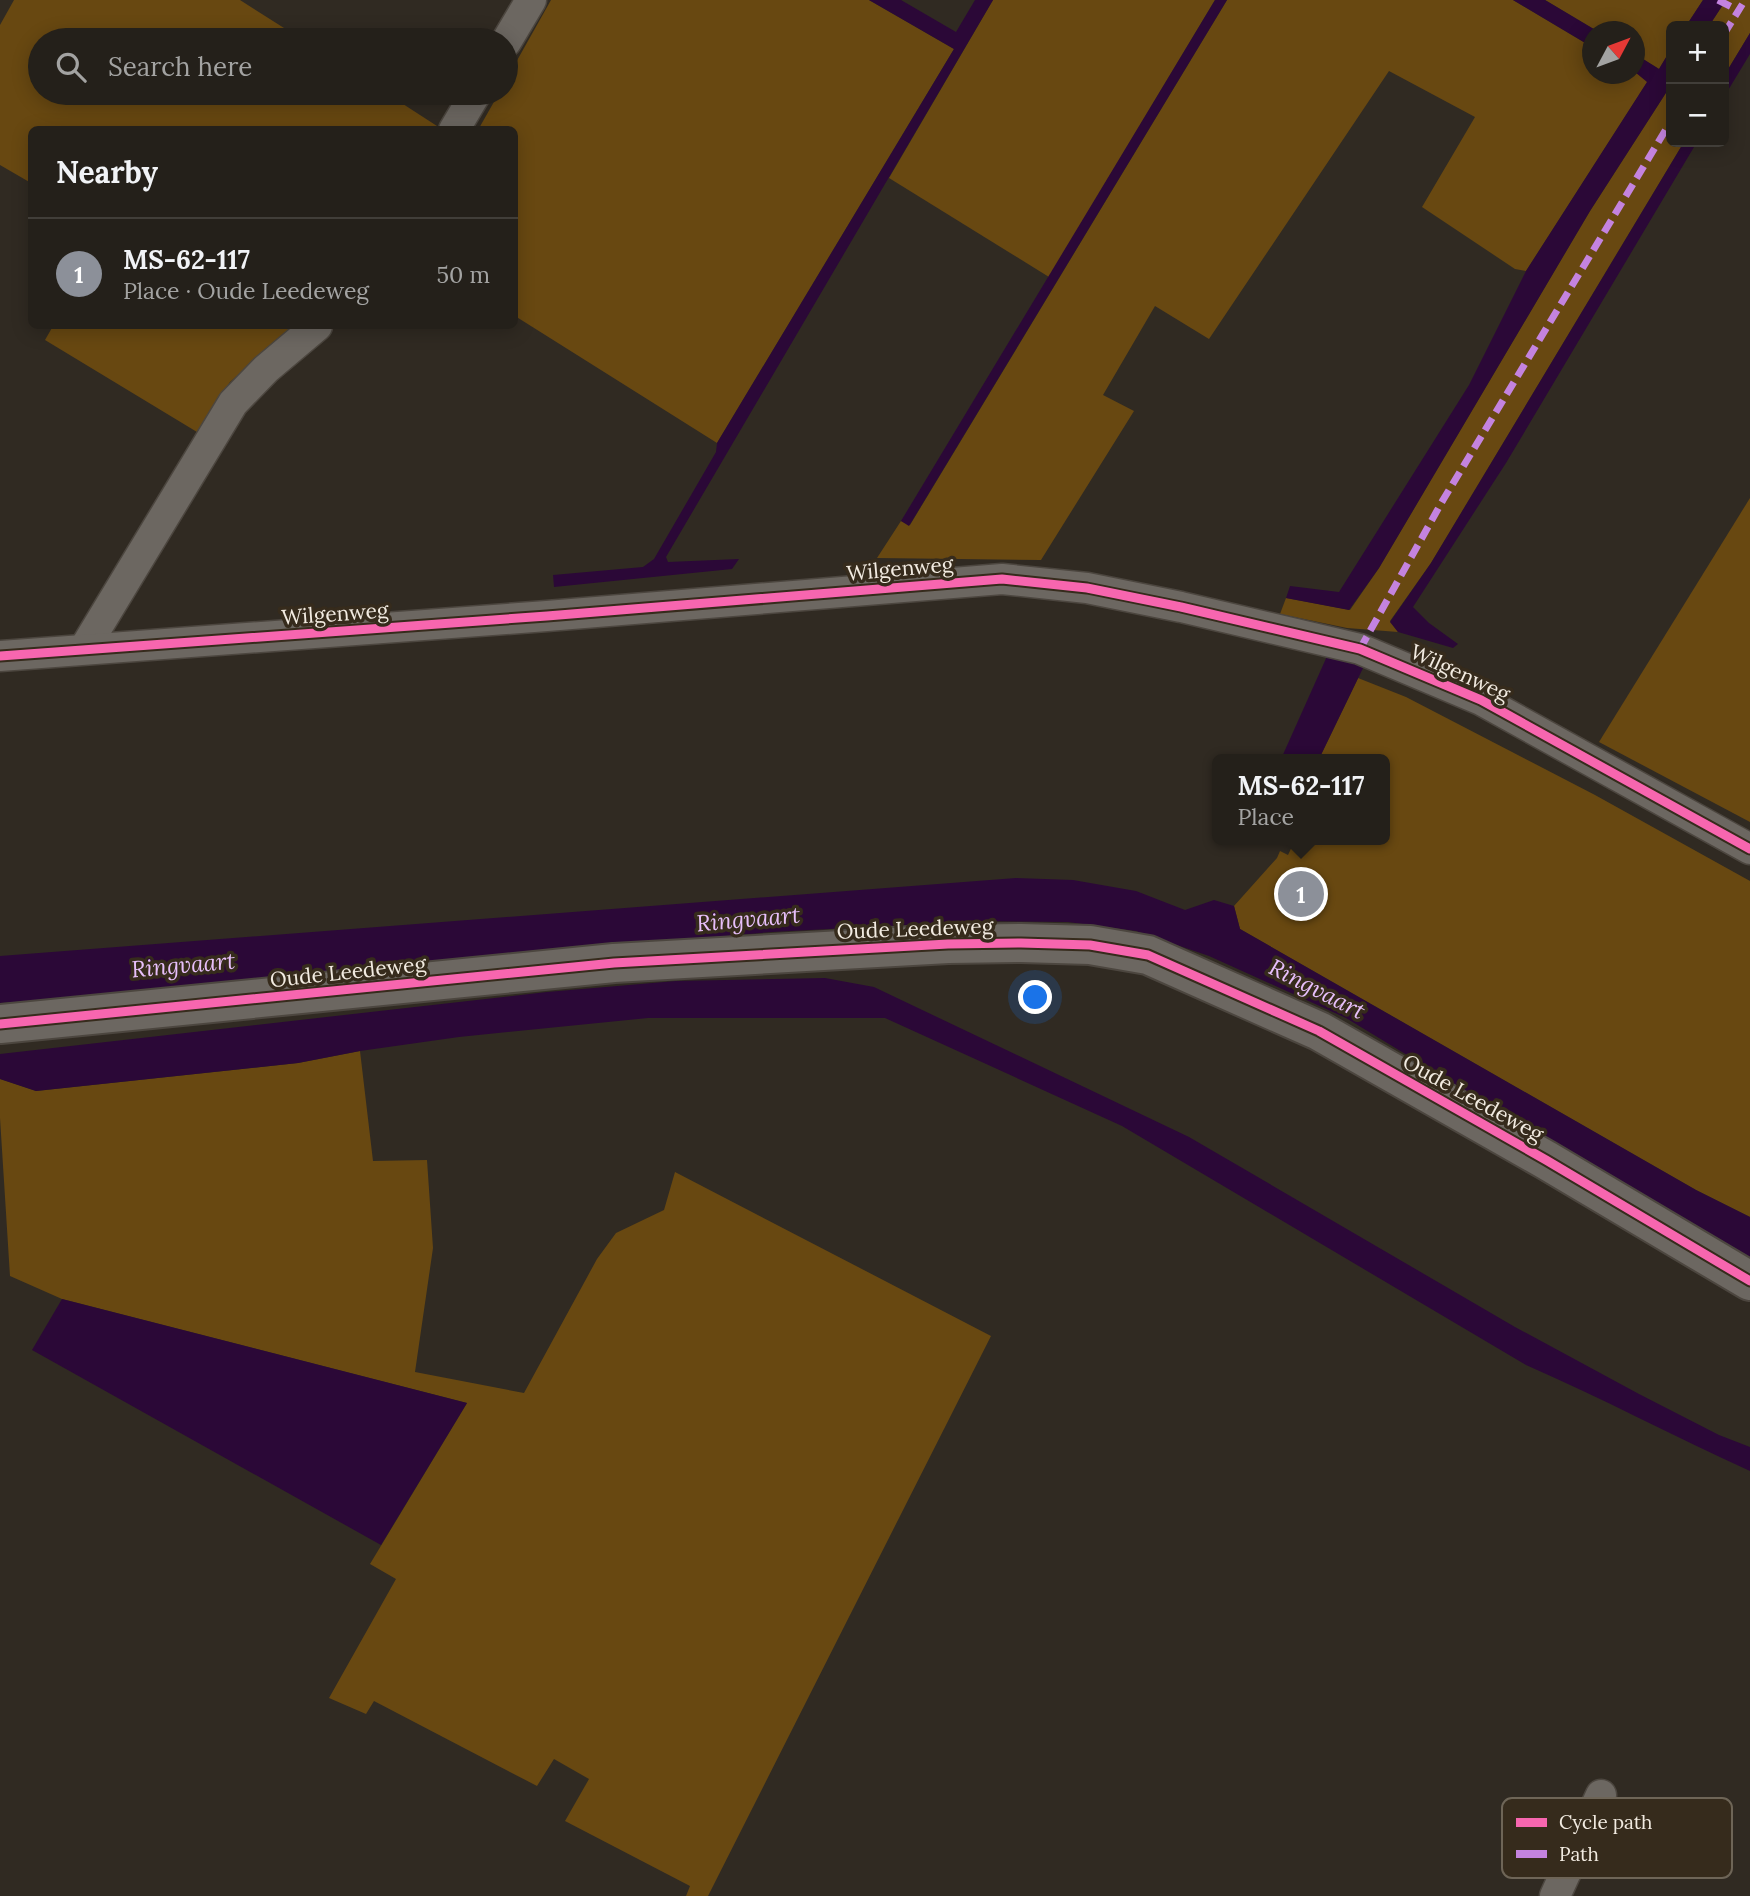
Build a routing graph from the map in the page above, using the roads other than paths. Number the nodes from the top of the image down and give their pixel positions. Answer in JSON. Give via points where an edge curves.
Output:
{"nodes":[{"id":1,"x":531,"y":0,"type":"edge"},
{"id":2,"x":514,"y":28,"type":"edge"},
{"id":3,"x":469,"y":105,"type":"edge"},
{"id":4,"x":456,"y":126,"type":"edge"},
{"id":5,"x":313,"y":329,"type":"edge"},
{"id":6,"x":84,"y":649,"type":"junction"},
{"id":7,"x":0,"y":656,"type":"edge"},
{"id":8,"x":1750,"y":849,"type":"edge"},
{"id":9,"x":0,"y":1024,"type":"edge"},
{"id":10,"x":1750,"y":1281,"type":"edge"},
{"id":11,"x":1601,"y":1795,"type":"dead end"},
{"id":12,"x":1600,"y":1798,"type":"edge"},
{"id":13,"x":1563,"y":1878,"type":"edge"},
{"id":14,"x":1555,"y":1896,"type":"edge"}],
"edges":[{"from":1,"to":2,"type":"street"},
{"from":3,"to":4,"type":"street"},
{"from":5,"to":6,"type":"street","via":[[233,403]]},
{"from":6,"to":7,"type":"street","name":"Wilgenweg"},
{"from":6,"to":8,"type":"street","name":"Wilgenweg","via":[[1002,579],[1034,581],[1181,607],[1360,649],[1481,700]]},
{"from":9,"to":10,"type":"street","name":"Oude Leedeweg","via":[[614,963],[948,944],[1090,945],[1148,955],[1319,1031]]},
{"from":11,"to":12,"type":"street"},
{"from":13,"to":14,"type":"street"}]}
